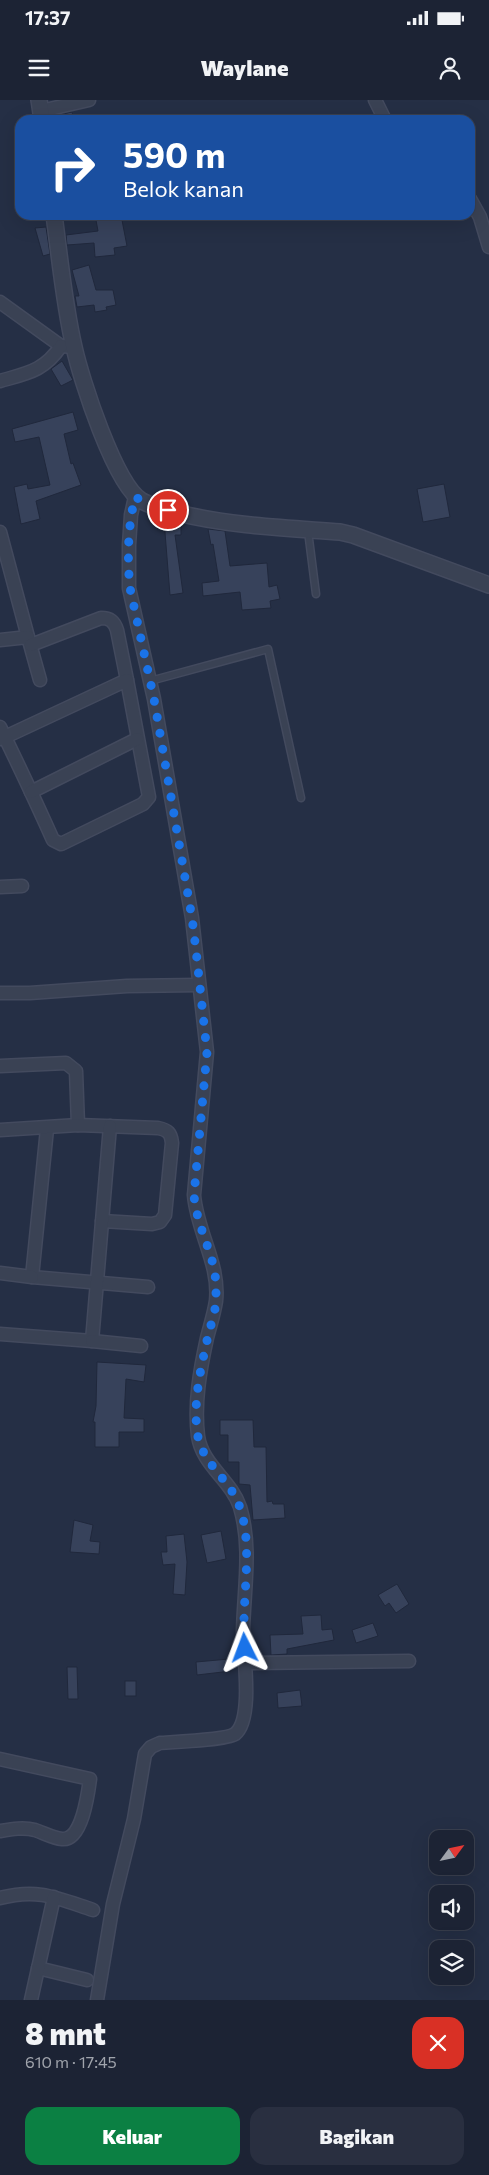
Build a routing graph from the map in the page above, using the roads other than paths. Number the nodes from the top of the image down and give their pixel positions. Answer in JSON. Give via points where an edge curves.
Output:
{"nodes":[{"id":1,"x":89,"y":100,"type":"edge"},
{"id":2,"x":375,"y":100,"type":"edge"},
{"id":3,"x":41,"y":110,"type":"edge"},
{"id":4,"x":382,"y":115,"type":"edge"},
{"id":5,"x":475,"y":208,"type":"edge"},
{"id":6,"x":55,"y":220,"type":"edge"},
{"id":7,"x":489,"y":247,"type":"edge"},
{"id":8,"x":0,"y":302,"type":"edge"},
{"id":9,"x":68,"y":347,"type":"junction"},
{"id":10,"x":0,"y":380,"type":"edge"},
{"id":11,"x":135,"y":497,"type":"junction"},
{"id":12,"x":308,"y":530,"type":"junction"},
{"id":13,"x":0,"y":532,"type":"edge"},
{"id":14,"x":489,"y":585,"type":"edge"},
{"id":15,"x":316,"y":594,"type":"dead end"},
{"id":16,"x":30,"y":641,"type":"junction"},
{"id":17,"x":1,"y":642,"type":"edge"},
{"id":18,"x":40,"y":680,"type":"dead end"},
{"id":19,"x":126,"y":680,"type":"junction"},
{"id":20,"x":150,"y":681,"type":"junction"},
{"id":21,"x":2,"y":734,"type":"edge"},
{"id":22,"x":137,"y":738,"type":"junction"},
{"id":23,"x":31,"y":792,"type":"junction"},
{"id":24,"x":301,"y":798,"type":"dead end"},
{"id":25,"x":22,"y":886,"type":"dead end"},
{"id":26,"x":0,"y":887,"type":"edge"},
{"id":27,"x":199,"y":985,"type":"junction"},
{"id":28,"x":0,"y":993,"type":"edge"},
{"id":29,"x":0,"y":1066,"type":"edge"},
{"id":30,"x":78,"y":1126,"type":"junction"},
{"id":31,"x":110,"y":1126,"type":"junction"},
{"id":32,"x":47,"y":1129,"type":"junction"},
{"id":33,"x":0,"y":1130,"type":"edge"},
{"id":34,"x":102,"y":1221,"type":"junction"},
{"id":35,"x":0,"y":1273,"type":"edge"},
{"id":36,"x":32,"y":1276,"type":"junction"},
{"id":37,"x":98,"y":1281,"type":"junction"},
{"id":38,"x":148,"y":1287,"type":"dead end"},
{"id":39,"x":0,"y":1334,"type":"edge"},
{"id":40,"x":92,"y":1341,"type":"junction"},
{"id":41,"x":141,"y":1346,"type":"dead end"},
{"id":42,"x":409,"y":1661,"type":"dead end"},
{"id":43,"x":246,"y":1663,"type":"junction"},
{"id":44,"x":0,"y":1759,"type":"edge"},
{"id":45,"x":0,"y":1831,"type":"edge"},
{"id":46,"x":54,"y":1896,"type":"junction"},
{"id":47,"x":0,"y":1898,"type":"edge"},
{"id":48,"x":93,"y":1910,"type":"dead end"},
{"id":49,"x":38,"y":1968,"type":"junction"},
{"id":50,"x":87,"y":1980,"type":"dead end"},
{"id":51,"x":30,"y":2000,"type":"edge"},
{"id":52,"x":97,"y":2000,"type":"edge"}],
"edges":[{"from":1,"to":3,"type":"street"},
{"from":2,"to":4,"type":"street"},
{"from":5,"to":7,"type":"street"},
{"from":6,"to":9,"type":"street"},
{"from":8,"to":9,"type":"street"},
{"from":9,"to":10,"type":"street","via":[[31,372]]},
{"from":9,"to":11,"type":"street","via":[[110,452]]},
{"from":11,"to":12,"type":"street","via":[[160,508],[230,523]]},
{"from":11,"to":20,"type":"street","via":[[128,567]]},
{"from":12,"to":14,"type":"street","via":[[359,537]]},
{"from":12,"to":15,"type":"lane"},
{"from":13,"to":16,"type":"street"},
{"from":16,"to":17,"type":"street"},
{"from":16,"to":18,"type":"street"},
{"from":16,"to":19,"type":"street","via":[[109,618],[117,630]]},
{"from":19,"to":21,"type":"street"},
{"from":19,"to":22,"type":"street"},
{"from":20,"to":24,"type":"lane","via":[[268,650]]},
{"from":20,"to":27,"type":"street","via":[[192,918]]},
{"from":21,"to":23,"type":"street"},
{"from":22,"to":23,"type":"street"},
{"from":22,"to":23,"type":"street","via":[[149,797],[147,801],[55,847]]},
{"from":25,"to":26,"type":"street"},
{"from":27,"to":28,"type":"street"},
{"from":27,"to":43,"type":"street","via":[[207,1052],[194,1195],[195,1212],[214,1268],[216,1302],[196,1406],[198,1437],[205,1456],[239,1505],[243,1521],[247,1579],[243,1633]]},
{"from":29,"to":30,"type":"street","via":[[66,1063],[72,1066],[76,1071]]},
{"from":30,"to":31,"type":"street"},
{"from":30,"to":32,"type":"street"},
{"from":31,"to":34,"type":"street"},
{"from":31,"to":34,"type":"street","via":[[167,1130],[172,1143],[165,1215],[160,1222]]},
{"from":32,"to":33,"type":"street"},
{"from":32,"to":36,"type":"street"},
{"from":34,"to":37,"type":"street"},
{"from":35,"to":36,"type":"street"},
{"from":36,"to":37,"type":"street"},
{"from":37,"to":38,"type":"street"},
{"from":37,"to":40,"type":"street"},
{"from":39,"to":40,"type":"street"},
{"from":40,"to":41,"type":"street"},
{"from":42,"to":43,"type":"street"},
{"from":43,"to":52,"type":"street","via":[[247,1694],[241,1724],[234,1734],[224,1738],[160,1743],[145,1754],[134,1819],[113,1904]]},
{"from":44,"to":45,"type":"street","via":[[90,1779],[79,1825],[70,1838],[62,1839],[33,1830]]},
{"from":46,"to":47,"type":"street","via":[[27,1892]]},
{"from":46,"to":48,"type":"street"},
{"from":46,"to":49,"type":"street"},
{"from":49,"to":50,"type":"street"},
{"from":49,"to":51,"type":"street"}]}
